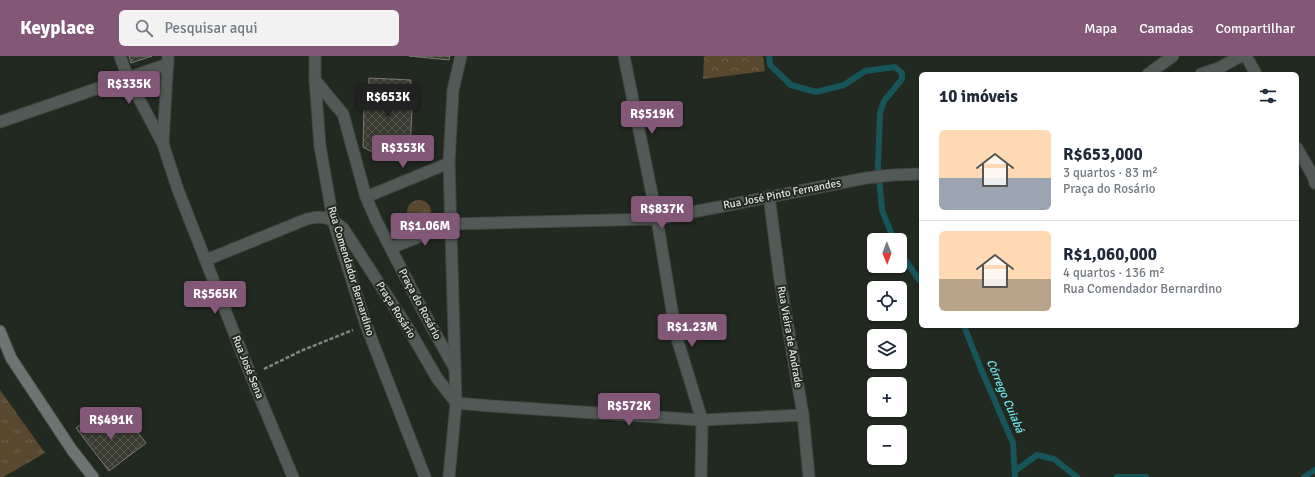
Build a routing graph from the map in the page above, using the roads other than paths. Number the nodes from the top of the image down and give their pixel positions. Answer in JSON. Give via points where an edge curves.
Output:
{"nodes":[{"id":1,"x":120,"y":56,"type":"edge"},
{"id":2,"x":315,"y":56,"type":"edge"},
{"id":3,"x":461,"y":56,"type":"edge"},
{"id":4,"x":624,"y":56,"type":"edge"},
{"id":5,"x":1173,"y":56,"type":"edge"},
{"id":6,"x":1241,"y":56,"type":"edge"},
{"id":7,"x":1246,"y":56,"type":"edge"},
{"id":8,"x":168,"y":60,"type":"edge"},
{"id":9,"x":1151,"y":72,"type":"edge"},
{"id":10,"x":1207,"y":72,"type":"edge"},
{"id":11,"x":1255,"y":72,"type":"edge"},
{"id":12,"x":128,"y":78,"type":"junction"},
{"id":13,"x":315,"y":80,"type":"junction"},
{"id":14,"x":0,"y":122,"type":"edge"},
{"id":15,"x":163,"y":144,"type":"junction"},
{"id":16,"x":1299,"y":152,"type":"edge"},
{"id":17,"x":1315,"y":157,"type":"edge"},
{"id":18,"x":449,"y":163,"type":"junction"},
{"id":19,"x":1306,"y":164,"type":"junction"},
{"id":20,"x":919,"y":174,"type":"edge"},
{"id":21,"x":1315,"y":184,"type":"edge"},
{"id":22,"x":770,"y":196,"type":"junction"},
{"id":23,"x":366,"y":197,"type":"junction"},
{"id":24,"x":657,"y":219,"type":"junction"},
{"id":25,"x":333,"y":220,"type":"junction"},
{"id":26,"x":451,"y":224,"type":"junction"},
{"id":27,"x":391,"y":248,"type":"junction"},
{"id":28,"x":206,"y":260,"type":"junction"},
{"id":29,"x":0,"y":331,"type":"edge"},
{"id":30,"x":454,"y":367,"type":"junction"},
{"id":31,"x":456,"y":403,"type":"junction"},
{"id":32,"x":803,"y":415,"type":"junction"},
{"id":33,"x":702,"y":420,"type":"junction"},
{"id":34,"x":93,"y":477,"type":"edge"},
{"id":35,"x":294,"y":477,"type":"edge"},
{"id":36,"x":425,"y":477,"type":"edge"},
{"id":37,"x":449,"y":477,"type":"edge"},
{"id":38,"x":701,"y":477,"type":"edge"},
{"id":39,"x":809,"y":477,"type":"edge"}],
"edges":[{"from":1,"to":12,"type":"street"},
{"from":2,"to":13,"type":"street","name":"Rua Comendador Bernardino"},
{"from":3,"to":18,"type":"street","via":[[453,90]]},
{"from":4,"to":24,"type":"street"},
{"from":5,"to":9,"type":"street"},
{"from":6,"to":10,"type":"street"},
{"from":7,"to":11,"type":"street"},
{"from":8,"to":12,"type":"street"},
{"from":8,"to":15,"type":"street"},
{"from":12,"to":14,"type":"street"},
{"from":12,"to":15,"type":"street"},
{"from":13,"to":23,"type":"street","name":"Praça do Rosário","via":[[343,114]]},
{"from":13,"to":25,"type":"street","name":"Rua Comendador Bernardino","via":[[320,146]]},
{"from":15,"to":28,"type":"street","name":"Rua José Sena"},
{"from":16,"to":19,"type":"street"},
{"from":17,"to":19,"type":"street"},
{"from":18,"to":23,"type":"street"},
{"from":18,"to":26,"type":"street"},
{"from":19,"to":21,"type":"street"},
{"from":20,"to":22,"type":"street","name":"Rua José Pinto Fernandes","via":[[866,178]]},
{"from":22,"to":24,"type":"street","name":"Rua José Pinto Fernandes"},
{"from":22,"to":32,"type":"street","name":"Rua Vieira de Andrade","via":[[780,280]]},
{"from":23,"to":27,"type":"street","name":"Praça do Rosário"},
{"from":24,"to":26,"type":"street","name":"Rua José Pinto Fernandes"},
{"from":24,"to":33,"type":"street","via":[[676,335]]},
{"from":25,"to":28,"type":"street","via":[[319,216],[308,219]]},
{"from":25,"to":31,"type":"street","name":"Praça Rosário","via":[[343,228],[437,378]]},
{"from":25,"to":36,"type":"street","name":"Rua Comendador Bernardino","via":[[366,325]]},
{"from":26,"to":27,"type":"street"},
{"from":26,"to":30,"type":"street"},
{"from":27,"to":30,"type":"street","name":"Praça do Rosário"},
{"from":28,"to":35,"type":"street","name":"Rua José Sena"},
{"from":29,"to":34,"type":"main road","via":[[11,358]]},
{"from":30,"to":31,"type":"street"},
{"from":31,"to":33,"type":"street"},
{"from":31,"to":37,"type":"street"},
{"from":32,"to":33,"type":"street"},
{"from":32,"to":39,"type":"street","name":"Rua Vieira de Andrade"},
{"from":33,"to":38,"type":"street"}]}
